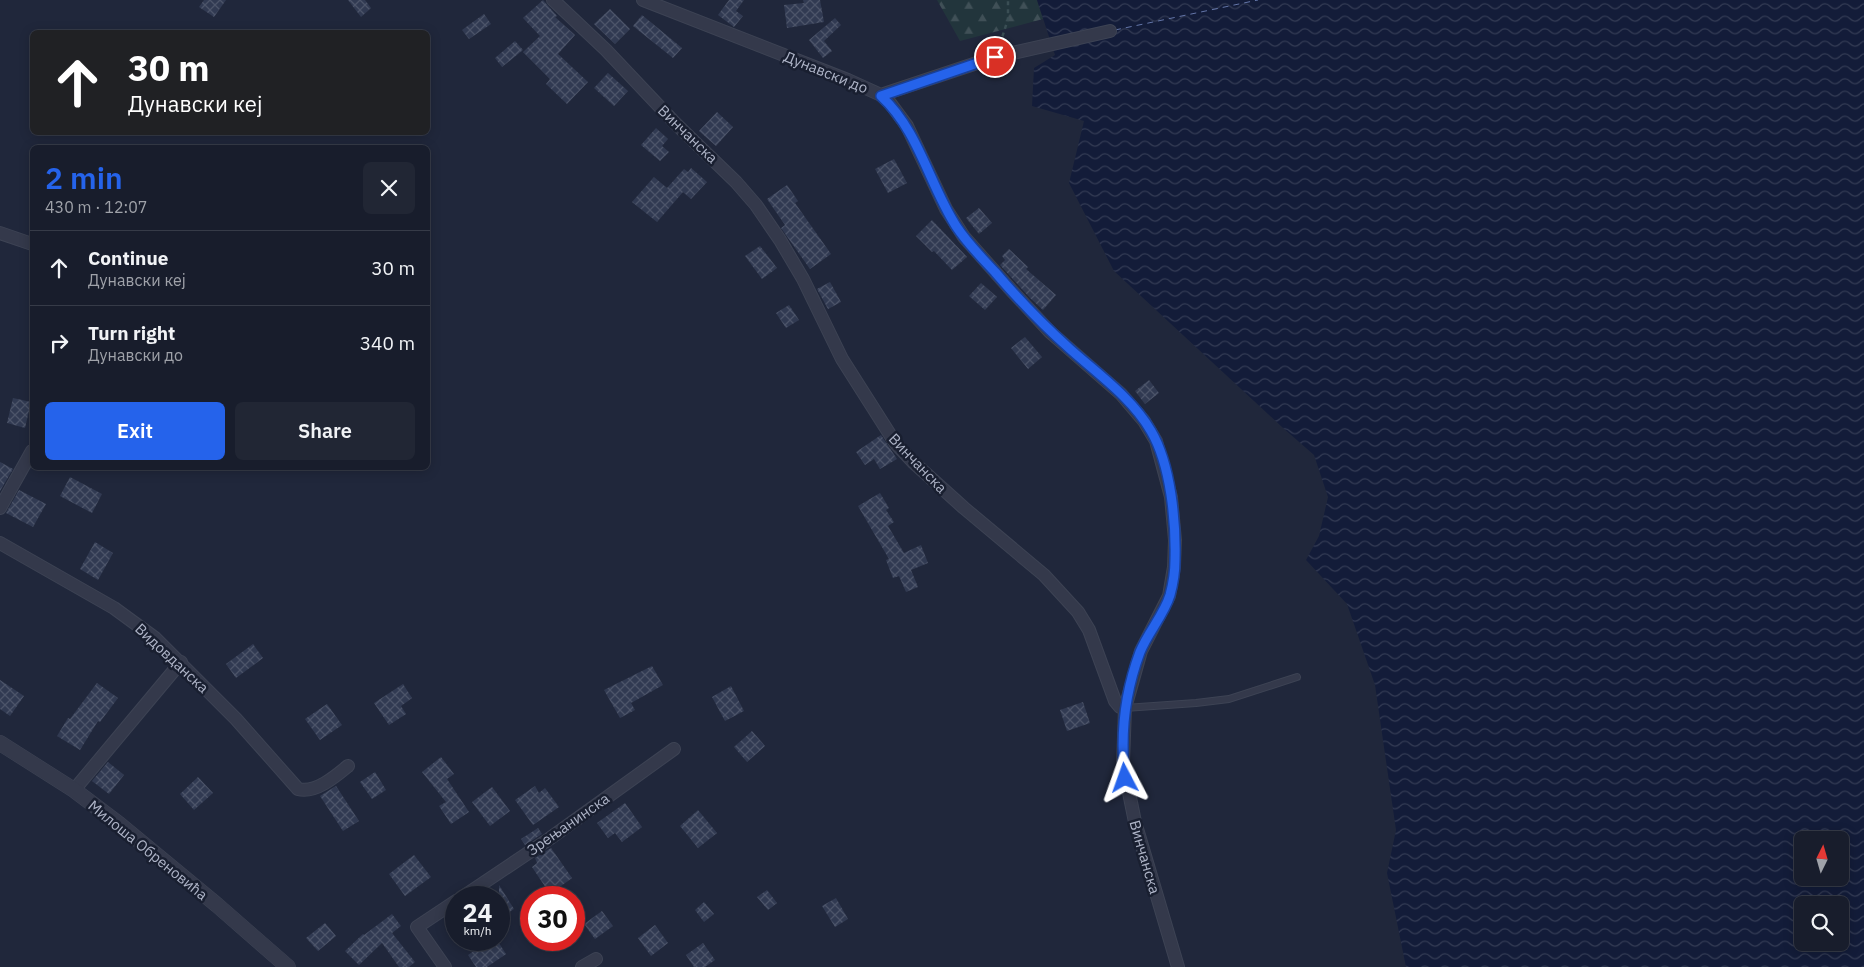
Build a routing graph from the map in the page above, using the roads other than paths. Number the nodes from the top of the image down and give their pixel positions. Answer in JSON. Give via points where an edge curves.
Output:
{"nodes":[{"id":1,"x":554,"y":0,"type":"edge"},
{"id":2,"x":643,"y":0,"type":"edge"},
{"id":3,"x":1110,"y":31,"type":"dead end"},
{"id":4,"x":881,"y":96,"type":"junction"},
{"id":5,"x":0,"y":233,"type":"edge"},
{"id":6,"x":30,"y":243,"type":"edge"},
{"id":7,"x":30,"y":456,"type":"edge"},
{"id":8,"x":0,"y":508,"type":"edge"},
{"id":9,"x":0,"y":543,"type":"edge"},
{"id":10,"x":181,"y":662,"type":"junction"},
{"id":11,"x":1296,"y":677,"type":"dead end"},
{"id":12,"x":1125,"y":708,"type":"junction"},
{"id":13,"x":0,"y":743,"type":"edge"},
{"id":14,"x":674,"y":749,"type":"dead end"},
{"id":15,"x":348,"y":766,"type":"dead end"},
{"id":16,"x":74,"y":790,"type":"junction"},
{"id":17,"x":479,"y":886,"type":"edge"},
{"id":18,"x":445,"y":908,"type":"edge"},
{"id":19,"x":596,"y":958,"type":"dead end"},
{"id":20,"x":288,"y":967,"type":"edge"},
{"id":21,"x":445,"y":967,"type":"edge"},
{"id":22,"x":582,"y":967,"type":"edge"},
{"id":23,"x":1178,"y":967,"type":"edge"}],
"edges":[{"from":1,"to":12,"type":"street","name":"Винчанска","via":[[756,205],[804,280],[842,359],[896,444],[964,508],[1038,570],[1078,612],[1089,630],[1115,701]]},
{"from":2,"to":4,"type":"street","name":"Дунавски до"},
{"from":3,"to":4,"type":"street","name":"Дунавски до","via":[[995,57]]},
{"from":4,"to":12,"type":"street","via":[[907,126],[946,209],[964,237],[1050,332],[1120,394],[1144,421],[1156,441],[1172,497],[1174,567],[1170,596],[1141,651]]},
{"from":5,"to":6,"type":"street"},
{"from":7,"to":8,"type":"street"},
{"from":9,"to":10,"type":"street","name":"Видовданска","via":[[114,608]]},
{"from":10,"to":15,"type":"street","name":"Видовданска","via":[[236,719],[294,787],[303,790],[315,787]]},
{"from":10,"to":16,"type":"street"},
{"from":11,"to":12,"type":"lane","via":[[1229,699]]},
{"from":12,"to":23,"type":"street","name":"Винчанска","via":[[1125,778]]},
{"from":13,"to":16,"type":"street","name":"Милоша Обреновића"},
{"from":14,"to":17,"type":"street","name":"Зрењанинска"},
{"from":16,"to":20,"type":"street","name":"Милоша Обреновића","via":[[202,892]]},
{"from":18,"to":21,"type":"street","via":[[417,927]]},
{"from":19,"to":22,"type":"street"}]}
